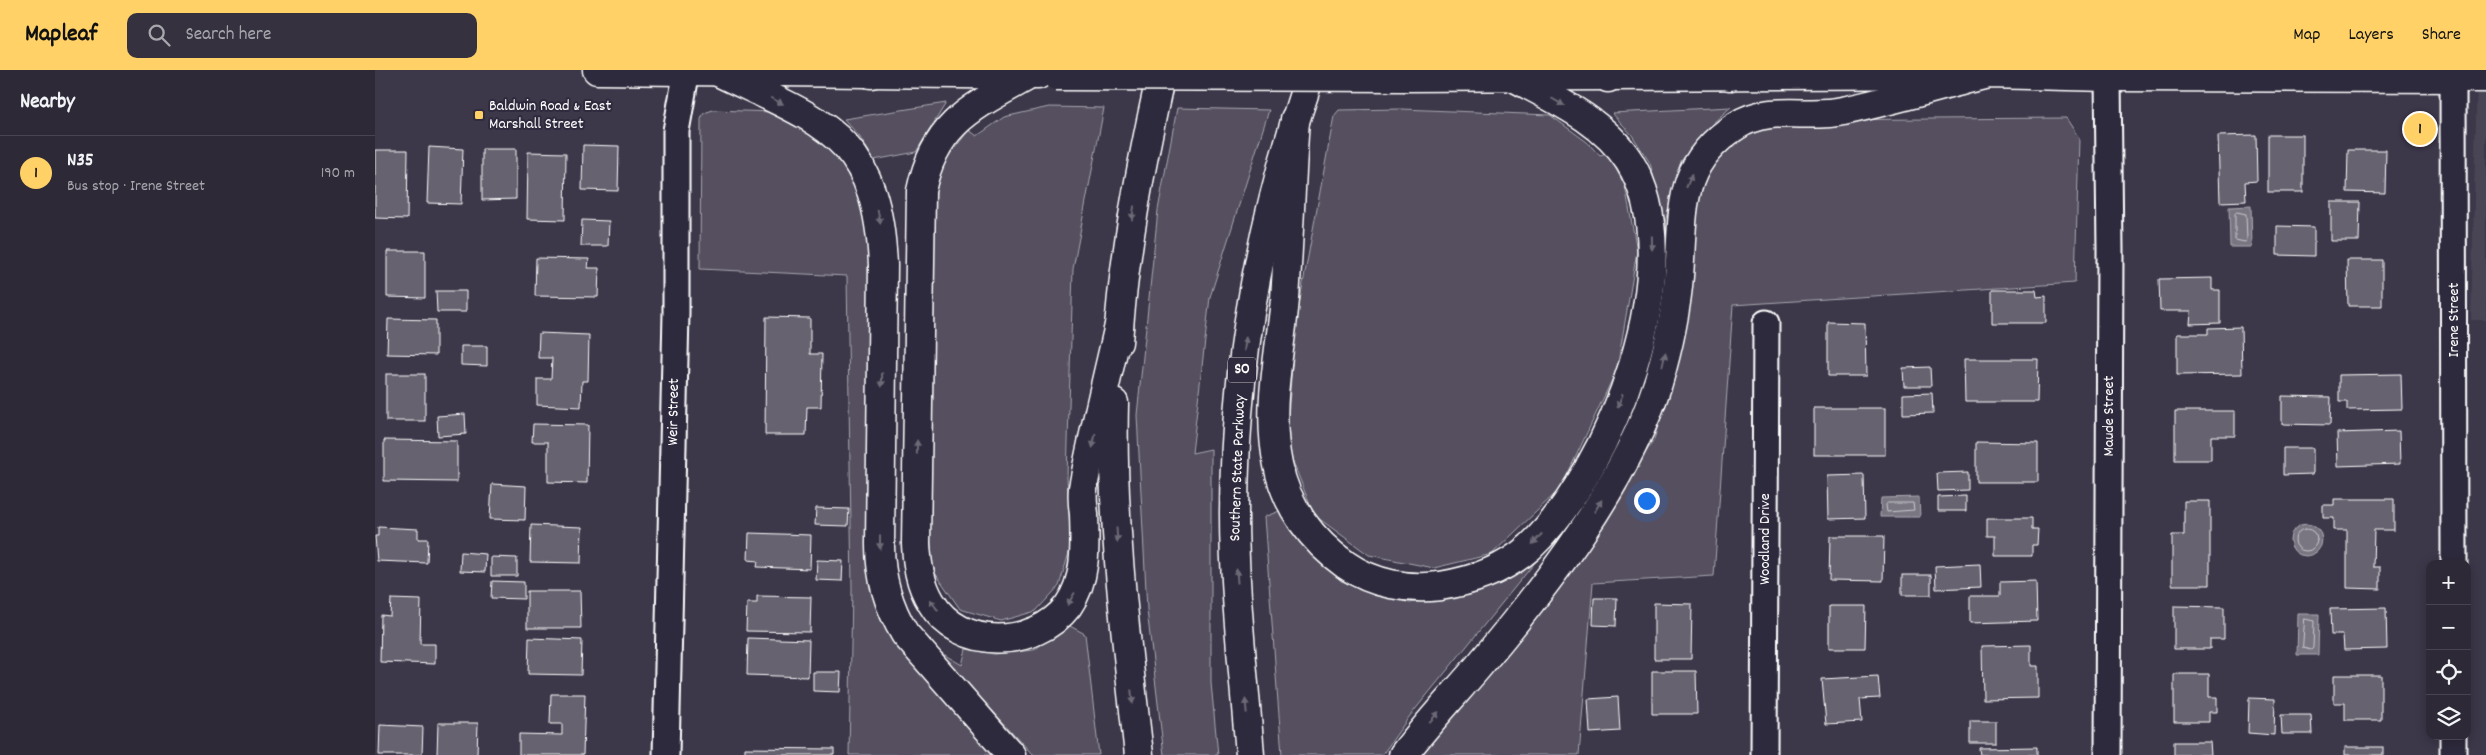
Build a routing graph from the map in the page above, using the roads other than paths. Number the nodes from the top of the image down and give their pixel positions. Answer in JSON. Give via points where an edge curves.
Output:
{"nodes":[{"id":1,"x":597,"y":70,"type":"edge"},
{"id":2,"x":1148,"y":70,"type":"edge"},
{"id":3,"x":1162,"y":70,"type":"edge"},
{"id":4,"x":1312,"y":70,"type":"edge"},
{"id":5,"x":686,"y":71,"type":"edge"},
{"id":6,"x":718,"y":72,"type":"junction"},
{"id":7,"x":869,"y":72,"type":"edge"},
{"id":8,"x":1728,"y":73,"type":"edge"},
{"id":9,"x":1612,"y":74,"type":"edge"},
{"id":10,"x":1988,"y":74,"type":"junction"},
{"id":11,"x":1043,"y":75,"type":"junction"},
{"id":12,"x":2108,"y":77,"type":"junction"},
{"id":13,"x":2453,"y":77,"type":"junction"},
{"id":14,"x":1515,"y":78,"type":"junction"},
{"id":15,"x":2486,"y":78,"type":"edge"},
{"id":16,"x":1295,"y":119,"type":"junction"},
{"id":17,"x":1142,"y":164,"type":"junction"},
{"id":18,"x":1766,"y":323,"type":"dead end"},
{"id":19,"x":1119,"y":325,"type":"junction"},
{"id":20,"x":2454,"y":560,"type":"edge"},
{"id":21,"x":2453,"y":740,"type":"edge"},
{"id":22,"x":666,"y":755,"type":"edge"},
{"id":23,"x":1011,"y":755,"type":"edge"},
{"id":24,"x":1139,"y":755,"type":"edge"},
{"id":25,"x":1250,"y":755,"type":"edge"},
{"id":26,"x":1403,"y":755,"type":"edge"},
{"id":27,"x":1764,"y":755,"type":"edge"},
{"id":28,"x":2108,"y":755,"type":"edge"},
{"id":29,"x":2453,"y":755,"type":"edge"}],
"edges":[{"from":1,"to":5,"type":"main road"},
{"from":2,"to":17,"type":"main road"},
{"from":3,"to":17,"type":"main road"},
{"from":4,"to":16,"type":"main road","name":"Southern State Parkway","number":"SO"},
{"from":5,"to":6,"type":"main road"},
{"from":5,"to":22,"type":"street","name":"Weir Street","via":[[676,130],[676,313]]},
{"from":6,"to":7,"type":"main road"},
{"from":6,"to":23,"type":"main road","one_way":true,"via":[[829,130],[851,150],[869,180],[880,221],[883,265],[880,545],[883,583],[905,634]]},
{"from":7,"to":11,"type":"main road"},
{"from":8,"to":9,"type":"main road"},
{"from":8,"to":10,"type":"main road"},
{"from":9,"to":14,"type":"main road"},
{"from":10,"to":12,"type":"main road"},
{"from":26,"to":10,"type":"main road","one_way":true,"via":[[1504,635],[1563,557],[1629,454],[1663,366],[1679,275],[1683,202],[1687,185],[1704,155],[1735,126],[1749,119],[1781,112],[1840,112]]},
{"from":11,"to":14,"type":"main road","bridge":true},
{"from":19,"to":11,"type":"main road","one_way":true,"via":[[1083,490],[1084,565],[1075,593],[1057,617],[1029,634],[995,639],[959,629],[932,604],[917,566],[921,191],[930,156],[950,127],[984,101]]},
{"from":12,"to":13,"type":"main road"},
{"from":12,"to":28,"type":"street","name":"Maude Street"},
{"from":13,"to":15,"type":"main road"},
{"from":13,"to":20,"type":"street","name":"Irene Street"},
{"from":14,"to":16,"type":"main road","one_way":true,"via":[[1600,129],[1637,174],[1651,216],[1649,294],[1625,389],[1599,449],[1566,503],[1529,548],[1511,561],[1472,580],[1447,585],[1425,588],[1402,586],[1356,571],[1334,556],[1313,537],[1297,514],[1278,467],[1273,386],[1285,302]]},
{"from":25,"to":16,"type":"main road","name":"Southern State Parkway","number":"SO","one_way":true,"via":[[1236,569],[1236,448],[1252,295],[1263,238]]},
{"from":17,"to":19,"type":"main road","one_way":true},
{"from":18,"to":27,"type":"street","name":"Woodland Drive"},
{"from":19,"to":24,"type":"main road","one_way":true,"via":[[1114,487]]},
{"from":21,"to":29,"type":"street"}]}
